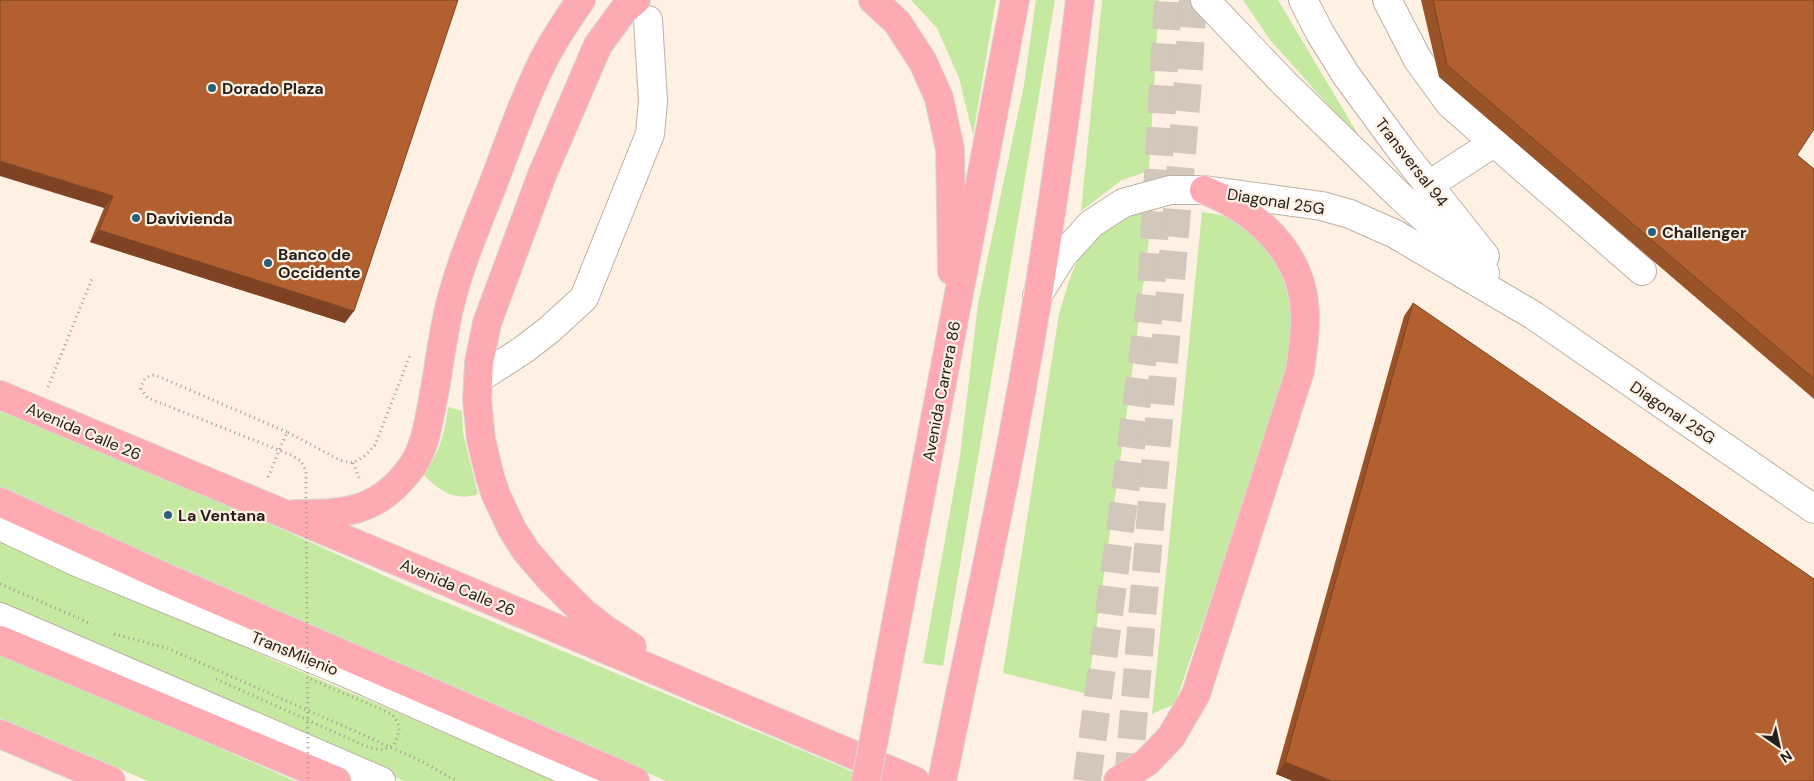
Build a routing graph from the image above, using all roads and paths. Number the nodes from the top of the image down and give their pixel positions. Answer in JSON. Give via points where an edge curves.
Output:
{"nodes":[{"id":1,"x":581,"y":0,"type":"edge"},
{"id":2,"x":873,"y":0,"type":"edge"},
{"id":3,"x":1015,"y":0,"type":"edge"},
{"id":4,"x":1080,"y":0,"type":"edge"},
{"id":5,"x":1205,"y":0,"type":"edge"},
{"id":6,"x":1303,"y":0,"type":"edge"},
{"id":7,"x":1387,"y":0,"type":"edge"},
{"id":8,"x":642,"y":10,"type":"edge"},
{"id":9,"x":1495,"y":142,"type":"junction"},
{"id":10,"x":1429,"y":185,"type":"junction"},
{"id":11,"x":1204,"y":190,"type":"junction"},
{"id":12,"x":1642,"y":271,"type":"dead end"},
{"id":13,"x":92,"y":279,"type":"dead end"},
{"id":14,"x":1037,"y":296,"type":"junction"},
{"id":15,"x":1533,"y":315,"type":"junction"},
{"id":16,"x":952,"y":332,"type":"junction"},
{"id":17,"x":478,"y":379,"type":"junction"},
{"id":18,"x":46,"y":390,"type":"dead end"},
{"id":19,"x":0,"y":395,"type":"edge"},
{"id":20,"x":353,"y":463,"type":"dead end"},
{"id":21,"x":363,"y":487,"type":"dead end"},
{"id":22,"x":0,"y":502,"type":"edge"},
{"id":23,"x":258,"y":503,"type":"junction"},
{"id":24,"x":1814,"y":509,"type":"edge"},
{"id":25,"x":284,"y":514,"type":"junction"},
{"id":26,"x":0,"y":526,"type":"edge"},
{"id":27,"x":0,"y":584,"type":"edge"},
{"id":28,"x":0,"y":617,"type":"edge"},
{"id":29,"x":98,"y":627,"type":"dead end"},
{"id":30,"x":107,"y":630,"type":"dead end"},
{"id":31,"x":0,"y":640,"type":"edge"},
{"id":32,"x":308,"y":678,"type":"junction"},
{"id":33,"x":216,"y":679,"type":"dead end"},
{"id":34,"x":690,"y":685,"type":"junction"},
{"id":35,"x":0,"y":734,"type":"edge"},
{"id":36,"x":915,"y":779,"type":"edge"},
{"id":37,"x":111,"y":781,"type":"edge"},
{"id":38,"x":308,"y":781,"type":"edge"},
{"id":39,"x":337,"y":781,"type":"edge"},
{"id":40,"x":381,"y":781,"type":"edge"},
{"id":41,"x":457,"y":781,"type":"edge"},
{"id":42,"x":590,"y":781,"type":"edge"},
{"id":43,"x":635,"y":781,"type":"edge"},
{"id":44,"x":866,"y":781,"type":"edge"},
{"id":45,"x":942,"y":781,"type":"edge"},
{"id":46,"x":1118,"y":781,"type":"edge"}],
"edges":[{"from":1,"to":25,"type":"main road","via":[[558,32],[542,63],[466,255],[449,309],[427,433],[420,454],[408,473],[388,493],[370,503],[336,514]]},
{"from":2,"to":16,"type":"main road","via":[[897,22],[923,62],[939,98],[950,149]]},
{"from":3,"to":16,"type":"main road","name":"Avenida Carrera 86"},
{"from":4,"to":14,"type":"main road"},
{"from":5,"to":15,"type":"street","name":"Diagonal 25G","via":[[1284,83],[1401,196]]},
{"from":6,"to":10,"type":"street","name":"Transversal 94","via":[[1346,75]]},
{"from":7,"to":9,"type":"street","via":[[1418,60],[1450,104]]},
{"from":8,"to":17,"type":"main road","via":[[623,11],[598,45],[542,175],[487,323]]},
{"from":8,"to":17,"type":"street","via":[[653,101],[650,134],[584,298],[523,350]]},
{"from":9,"to":10,"type":"street"},
{"from":9,"to":12,"type":"street"},
{"from":10,"to":15,"type":"street","name":"Transversal 94"},
{"from":11,"to":14,"type":"street","name":"Diagonal 25G","via":[[1170,190],[1123,203],[1091,224],[1063,255]]},
{"from":11,"to":15,"type":"street","name":"Diagonal 25G","via":[[1322,206],[1357,217],[1395,234]]},
{"from":11,"to":46,"type":"main road","via":[[1224,198],[1255,220],[1286,252],[1304,301],[1305,334],[1300,371],[1196,694],[1171,737],[1147,762]]},
{"from":13,"to":18,"type":"path"},
{"from":14,"to":45,"type":"main road","via":[[1012,441]]},
{"from":15,"to":24,"type":"street","name":"Diagonal 25G"},
{"from":16,"to":44,"type":"main road","name":"Avenida Carrera 86","bridge":true},
{"from":17,"to":34,"type":"main road","via":[[481,439],[490,477],[503,512],[526,550],[583,612]]},
{"from":19,"to":23,"type":"main road","name":"Avenida Calle 26"},
{"from":20,"to":21,"type":"path"},
{"from":22,"to":43,"type":"main road","via":[[171,580]]},
{"from":23,"to":25,"type":"main road","name":"Avenida Calle 26"},
{"from":23,"to":32,"type":"path","bridge":true,"via":[[287,432],[155,375],[142,381],[141,389],[148,398],[291,456],[301,461],[306,471]]},
{"from":25,"to":34,"type":"main road","name":"Avenida Calle 26"},
{"from":26,"to":42,"type":"street","name":"TransMilenio","via":[[79,563],[337,669]]},
{"from":27,"to":29,"type":"path"},
{"from":28,"to":40,"type":"street"},
{"from":30,"to":41,"type":"path","via":[[167,648],[366,736]]},
{"from":31,"to":39,"type":"main road"},
{"from":32,"to":33,"type":"path","bridge":true,"via":[[392,714],[399,723],[394,745],[383,750],[370,748]]},
{"from":32,"to":38,"type":"path","bridge":true},
{"from":34,"to":36,"type":"main road","name":"Avenida Calle 26"},
{"from":35,"to":37,"type":"main road"}]}
